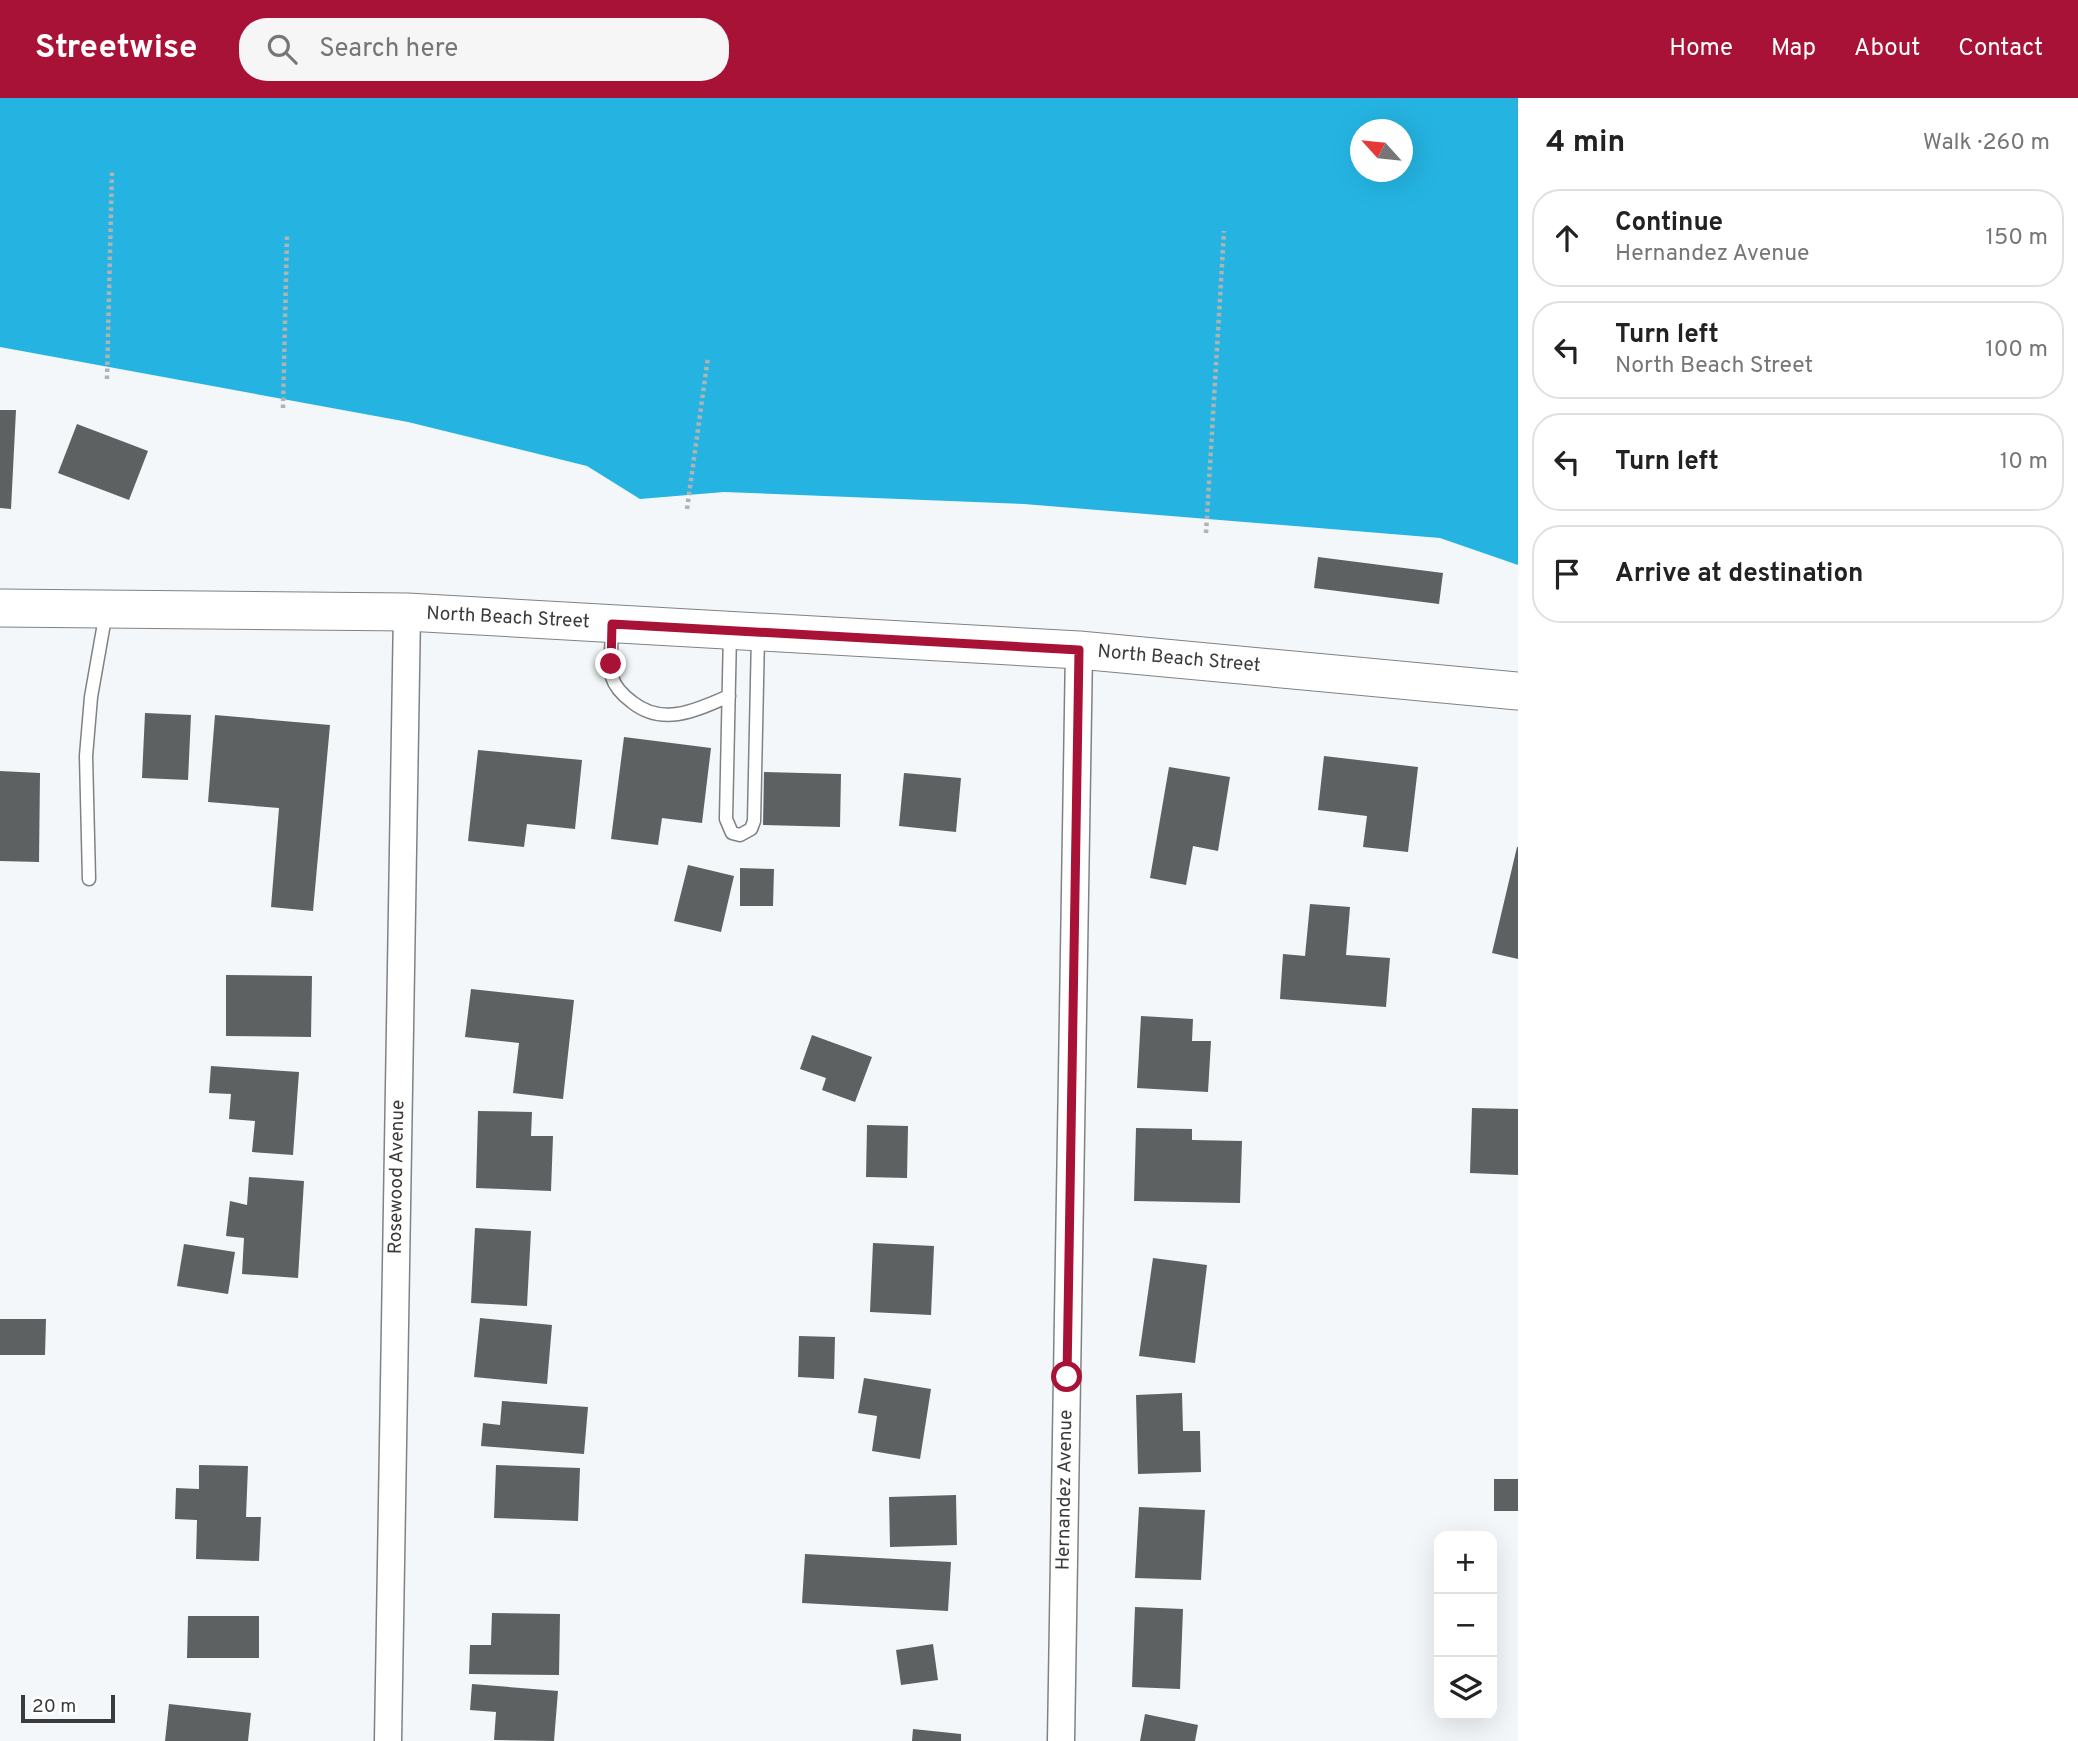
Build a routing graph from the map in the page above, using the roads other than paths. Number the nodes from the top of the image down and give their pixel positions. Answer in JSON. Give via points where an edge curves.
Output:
{"nodes":[{"id":1,"x":0,"y":608,"type":"edge"},
{"id":2,"x":107,"y":609,"type":"junction"},
{"id":3,"x":407,"y":612,"type":"junction"},
{"id":4,"x":612,"y":624,"type":"junction"},
{"id":5,"x":744,"y":631,"type":"junction"},
{"id":6,"x":1079,"y":650,"type":"junction"},
{"id":7,"x":1518,"y":691,"type":"edge"},
{"id":8,"x":729,"y":696,"type":"junction"},
{"id":9,"x":89,"y":879,"type":"dead end"},
{"id":10,"x":388,"y":1741,"type":"edge"},
{"id":11,"x":1060,"y":1741,"type":"edge"}],
"edges":[{"from":1,"to":2,"type":"street","name":"North Beach Street"},
{"from":2,"to":3,"type":"street","name":"North Beach Street"},
{"from":2,"to":9,"type":"lane","via":[[86,756]]},
{"from":3,"to":4,"type":"street","name":"North Beach Street"},
{"from":3,"to":10,"type":"street","name":"Rosewood Avenue"},
{"from":4,"to":5,"type":"street","name":"North Beach Street"},
{"from":4,"to":8,"type":"lane","via":[[613,680],[622,695],[637,706],[674,716]]},
{"from":5,"to":6,"type":"street","name":"North Beach Street"},
{"from":5,"to":8,"type":"lane"},
{"from":5,"to":8,"type":"lane","via":[[754,821],[751,829],[740,835],[728,828],[726,819]]},
{"from":6,"to":7,"type":"street","name":"North Beach Street"},
{"from":6,"to":11,"type":"street","name":"Hernandez Avenue"}]}
